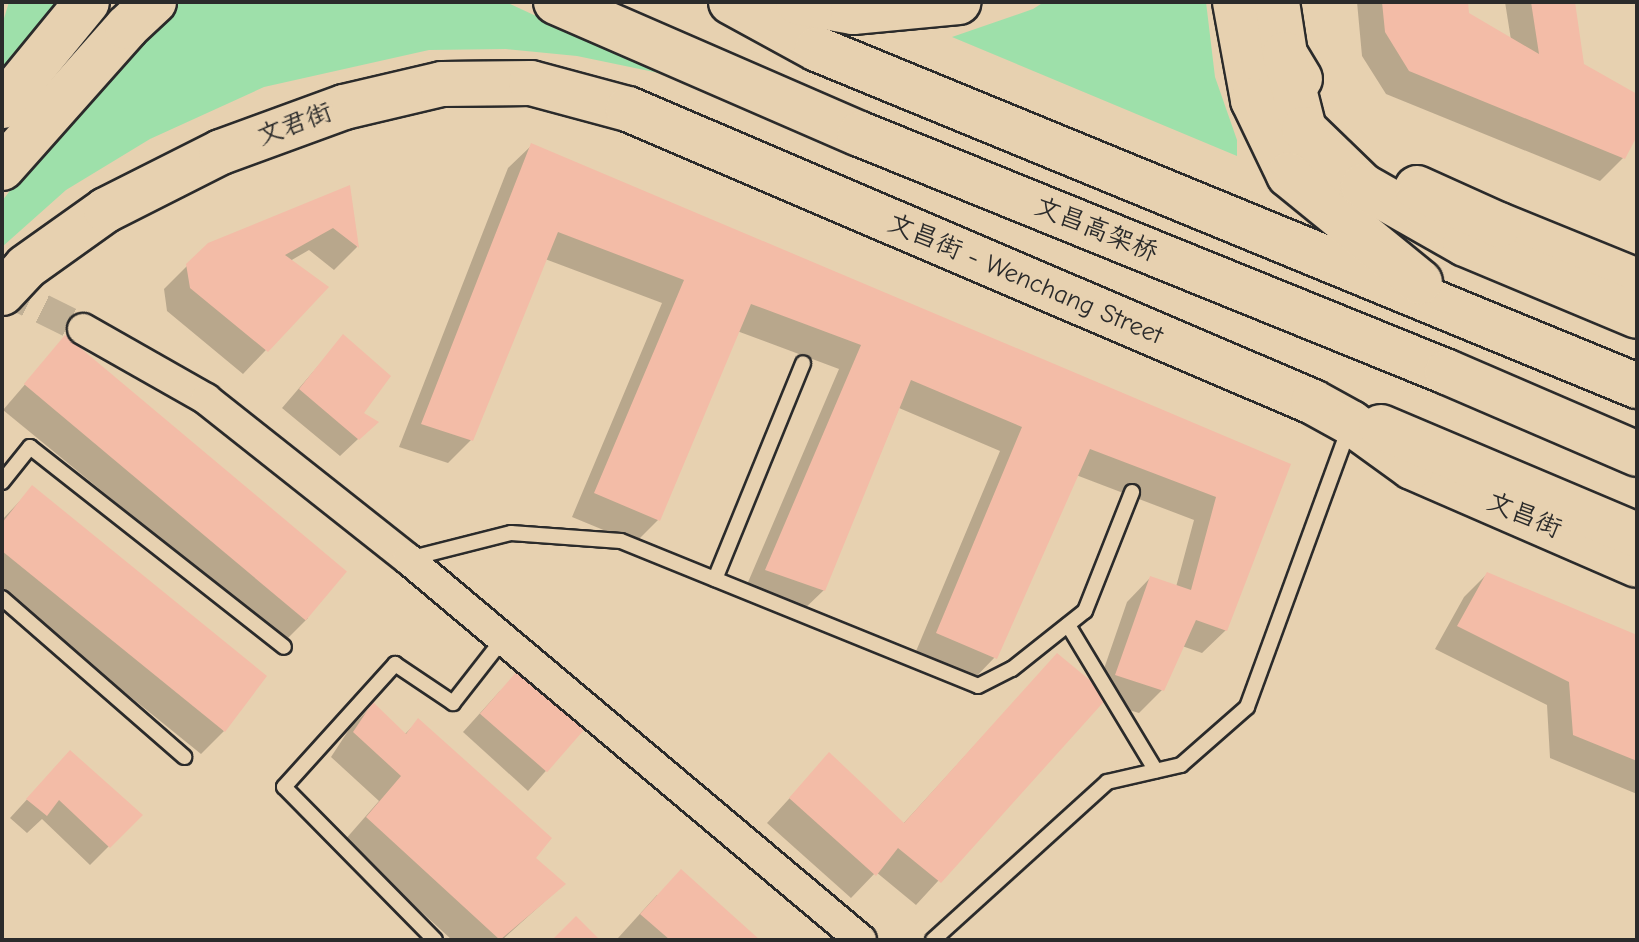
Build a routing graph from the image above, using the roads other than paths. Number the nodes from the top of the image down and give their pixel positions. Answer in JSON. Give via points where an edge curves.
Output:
{"nodes":[{"id":1,"x":87,"y":2,"type":"edge"},
{"id":2,"x":154,"y":2,"type":"edge"},
{"id":3,"x":556,"y":2,"type":"edge"},
{"id":4,"x":731,"y":2,"type":"edge"},
{"id":5,"x":798,"y":2,"type":"edge"},
{"id":6,"x":959,"y":2,"type":"edge"},
{"id":7,"x":1235,"y":2,"type":"edge"},
{"id":8,"x":1277,"y":2,"type":"edge"},
{"id":9,"x":2,"y":106,"type":"edge"},
{"id":10,"x":628,"y":109,"type":"joint"},
{"id":11,"x":2,"y":168,"type":"edge"},
{"id":12,"x":1482,"y":235,"type":"junction"},
{"id":13,"x":1637,"y":281,"type":"edge"},
{"id":14,"x":2,"y":293,"type":"edge"},
{"id":15,"x":1460,"y":314,"type":"junction"},
{"id":16,"x":1637,"y":316,"type":"edge"},
{"id":17,"x":83,"y":329,"type":"tunnel mouth"},
{"id":18,"x":803,"y":363,"type":"dead end"},
{"id":19,"x":1637,"y":386,"type":"edge"},
{"id":20,"x":1313,"y":402,"type":"junction"},
{"id":21,"x":1351,"y":423,"type":"junction"},
{"id":22,"x":1637,"y":454,"type":"edge"},
{"id":23,"x":1416,"y":455,"type":"junction"},
{"id":24,"x":2,"y":482,"type":"edge"},
{"id":25,"x":1132,"y":492,"type":"dead end"},
{"id":26,"x":1637,"y":535,"type":"edge"},
{"id":27,"x":408,"y":559,"type":"junction"},
{"id":28,"x":1637,"y":565,"type":"edge"},
{"id":29,"x":715,"y":579,"type":"junction"},
{"id":30,"x":2,"y":598,"type":"edge"},
{"id":31,"x":1068,"y":625,"type":"junction"},
{"id":32,"x":503,"y":639,"type":"junction"},
{"id":33,"x":284,"y":647,"type":"dead end"},
{"id":34,"x":184,"y":757,"type":"dead end"},
{"id":35,"x":1156,"y":771,"type":"junction"},
{"id":36,"x":435,"y":940,"type":"edge"},
{"id":37,"x":861,"y":940,"type":"edge"},
{"id":38,"x":933,"y":940,"type":"edge"}],
"edges":[{"from":1,"to":9,"type":"main road"},
{"from":2,"to":11,"type":"main road"},
{"from":3,"to":22,"type":"main road","name":"文昌高架桥","via":[[860,134]]},
{"from":4,"to":15,"type":"main road","via":[[817,49]]},
{"from":5,"to":6,"type":"main road","via":[[853,12]]},
{"from":7,"to":15,"type":"main road","via":[[1253,100],[1289,175]]},
{"from":8,"to":12,"type":"main road","via":[[1304,129],[1363,186]]},
{"from":10,"to":14,"type":"main road","name":"文君街","via":[[531,83],[442,84],[344,107],[221,152],[106,210],[26,267]]},
{"from":10,"to":20,"type":"main road","name":"文昌街 - Wenchang Street"},
{"from":12,"to":13,"type":"main road"},
{"from":12,"to":16,"type":"main road"},
{"from":15,"to":19,"type":"main road"},
{"from":17,"to":27,"type":"street","via":[[206,399]]},
{"from":18,"to":29,"type":"lane"},
{"from":20,"to":21,"type":"main road","name":"文昌街 - Wenchang Street"},
{"from":20,"to":23,"type":"main road","name":"文昌街"},
{"from":21,"to":23,"type":"main road","name":"文昌街 - Wenchang Street"},
{"from":21,"to":35,"type":"lane","via":[[1247,707],[1181,765]]},
{"from":23,"to":26,"type":"main road"},
{"from":23,"to":28,"type":"main road","name":"文昌街"},
{"from":24,"to":33,"type":"lane","via":[[30,447]]},
{"from":25,"to":31,"type":"lane","via":[[1085,611]]},
{"from":27,"to":29,"type":"lane","via":[[511,533],[573,537],[621,541]]},
{"from":27,"to":32,"type":"street"},
{"from":29,"to":31,"type":"lane","via":[[978,686],[1012,669]]},
{"from":30,"to":34,"type":"lane"},
{"from":31,"to":35,"type":"lane"},
{"from":32,"to":36,"type":"lane","via":[[453,703],[395,664],[284,787]]},
{"from":32,"to":37,"type":"street"},
{"from":35,"to":38,"type":"lane","via":[[1107,782]]}]}
